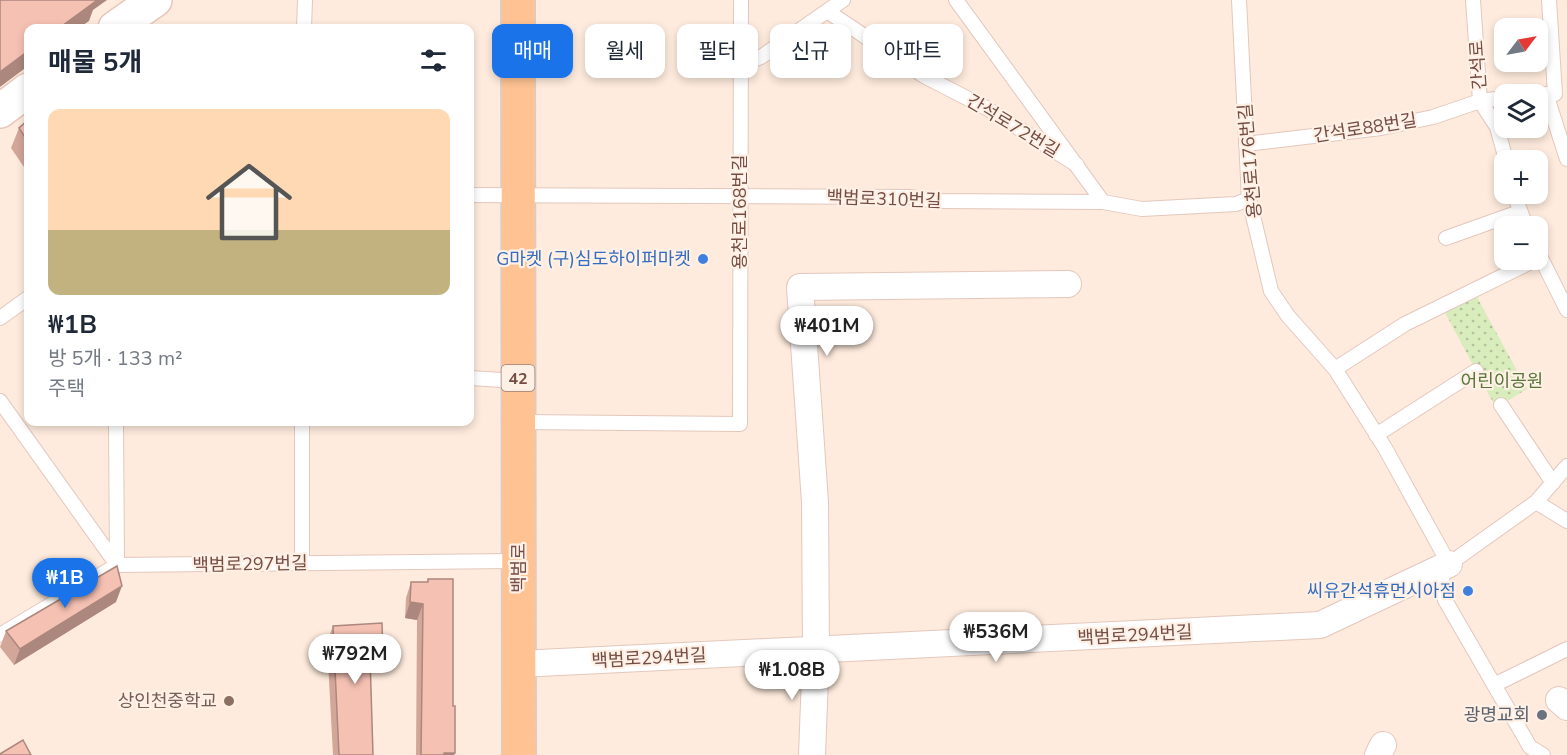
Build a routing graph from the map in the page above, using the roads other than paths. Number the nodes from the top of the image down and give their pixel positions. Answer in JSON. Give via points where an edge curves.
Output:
{"nodes":[{"id":1,"x":155,"y":0,"type":"edge"},
{"id":2,"x":305,"y":0,"type":"edge"},
{"id":3,"x":518,"y":0,"type":"edge"},
{"id":4,"x":741,"y":0,"type":"edge"},
{"id":5,"x":843,"y":0,"type":"edge"},
{"id":6,"x":956,"y":0,"type":"edge"},
{"id":7,"x":1239,"y":0,"type":"edge"},
{"id":8,"x":1473,"y":0,"type":"edge"},
{"id":9,"x":1549,"y":0,"type":"edge"},
{"id":10,"x":827,"y":11,"type":"junction"},
{"id":11,"x":121,"y":24,"type":"edge"},
{"id":12,"x":304,"y":24,"type":"edge"},
{"id":13,"x":741,"y":24,"type":"edge"},
{"id":14,"x":758,"y":58,"type":"edge"},
{"id":15,"x":741,"y":78,"type":"edge"},
{"id":16,"x":24,"y":93,"type":"edge"},
{"id":17,"x":1551,"y":94,"type":"edge"},
{"id":18,"x":1494,"y":99,"type":"edge"},
{"id":19,"x":1480,"y":101,"type":"junction"},
{"id":20,"x":0,"y":111,"type":"edge"},
{"id":21,"x":1246,"y":144,"type":"junction"},
{"id":22,"x":1503,"y":150,"type":"edge"},
{"id":23,"x":1567,"y":159,"type":"edge"},
{"id":24,"x":1077,"y":165,"type":"junction"},
{"id":25,"x":474,"y":195,"type":"edge"},
{"id":26,"x":518,"y":195,"type":"junction"},
{"id":27,"x":740,"y":198,"type":"junction"},
{"id":28,"x":1250,"y":199,"type":"junction"},
{"id":29,"x":1103,"y":202,"type":"junction"},
{"id":30,"x":1517,"y":204,"type":"edge"},
{"id":31,"x":1519,"y":212,"type":"junction"},
{"id":32,"x":1521,"y":216,"type":"edge"},
{"id":33,"x":1446,"y":238,"type":"dead end"},
{"id":34,"x":1511,"y":270,"type":"edge"},
{"id":35,"x":1544,"y":270,"type":"edge"},
{"id":36,"x":1068,"y":284,"type":"dead end"},
{"id":37,"x":24,"y":301,"type":"edge"},
{"id":38,"x":1567,"y":310,"type":"edge"},
{"id":39,"x":0,"y":318,"type":"edge"},
{"id":40,"x":1335,"y":369,"type":"junction"},
{"id":41,"x":1476,"y":371,"type":"dead end"},
{"id":42,"x":474,"y":378,"type":"edge"},
{"id":43,"x":518,"y":381,"type":"junction"},
{"id":44,"x":0,"y":401,"type":"edge"},
{"id":45,"x":1501,"y":405,"type":"dead end"},
{"id":46,"x":519,"y":422,"type":"junction"},
{"id":47,"x":116,"y":426,"type":"edge"},
{"id":48,"x":302,"y":426,"type":"edge"},
{"id":49,"x":1377,"y":435,"type":"junction"},
{"id":50,"x":1567,"y":466,"type":"edge"},
{"id":51,"x":1553,"y":483,"type":"junction"},
{"id":52,"x":1536,"y":502,"type":"junction"},
{"id":53,"x":1567,"y":521,"type":"edge"},
{"id":54,"x":519,"y":561,"type":"junction"},
{"id":55,"x":302,"y":563,"type":"junction"},
{"id":56,"x":1449,"y":564,"type":"junction"},
{"id":57,"x":117,"y":565,"type":"junction"},
{"id":58,"x":0,"y":635,"type":"edge"},
{"id":59,"x":1567,"y":649,"type":"edge"},
{"id":60,"x":816,"y":650,"type":"junction"},
{"id":61,"x":519,"y":664,"type":"junction"},
{"id":62,"x":1494,"y":685,"type":"junction"},
{"id":63,"x":519,"y":755,"type":"edge"},
{"id":64,"x":812,"y":755,"type":"edge"},
{"id":65,"x":1543,"y":755,"type":"edge"}],
"edges":[{"from":1,"to":11,"type":"street"},
{"from":2,"to":12,"type":"lane"},
{"from":3,"to":26,"type":"main road","name":"백범로","number":"42"},
{"from":4,"to":13,"type":"lane","name":"용천로168번길"},
{"from":5,"to":10,"type":"lane"},
{"from":6,"to":24,"type":"lane","name":"간석로72번길"},
{"from":7,"to":21,"type":"lane","name":"용천로176번길"},
{"from":8,"to":19,"type":"lane","name":"간석로"},
{"from":9,"to":17,"type":"lane"},
{"from":10,"to":14,"type":"lane"},
{"from":10,"to":24,"type":"lane","name":"간석로72번길","via":[[924,75],[988,109]]},
{"from":15,"to":27,"type":"lane","name":"용천로168번길"},
{"from":16,"to":20,"type":"street"},
{"from":17,"to":23,"type":"lane"},
{"from":18,"to":19,"type":"lane","name":"간석로88번길"},
{"from":19,"to":21,"type":"lane","name":"간석로88번길","via":[[1433,117],[1381,128]]},
{"from":19,"to":22,"type":"lane","name":"간석로","via":[[1497,127]]},
{"from":21,"to":28,"type":"lane","name":"용천로176번길"},
{"from":24,"to":29,"type":"lane","name":"간석로72번길"},
{"from":25,"to":26,"type":"lane"},
{"from":26,"to":27,"type":"lane","name":"백범로310번길"},
{"from":26,"to":43,"type":"main road","name":"백범로","number":"42"},
{"from":27,"to":29,"type":"lane","name":"백범로310번길"},
{"from":27,"to":46,"type":"lane","name":"용천로168번길","via":[[740,424]]},
{"from":28,"to":29,"type":"lane","name":"백범로310번길","via":[[1236,204],[1142,209]]},
{"from":28,"to":40,"type":"lane","name":"용천로176번길","via":[[1271,291]]},
{"from":30,"to":31,"type":"lane"},
{"from":31,"to":32,"type":"lane"},
{"from":31,"to":33,"type":"lane"},
{"from":34,"to":40,"type":"lane","via":[[1405,324]]},
{"from":35,"to":38,"type":"lane"},
{"from":36,"to":60,"type":"street","via":[[800,287],[815,502]]},
{"from":37,"to":39,"type":"lane"},
{"from":40,"to":49,"type":"lane","name":"용천로176번길"},
{"from":41,"to":49,"type":"lane"},
{"from":42,"to":43,"type":"lane"},
{"from":43,"to":46,"type":"main road","name":"백범로","number":"42"},
{"from":44,"to":57,"type":"lane"},
{"from":45,"to":51,"type":"lane"},
{"from":46,"to":54,"type":"main road","name":"백범로","number":"42"},
{"from":47,"to":57,"type":"lane"},
{"from":48,"to":55,"type":"lane"},
{"from":49,"to":56,"type":"lane","name":"용천로176번길"},
{"from":50,"to":51,"type":"lane"},
{"from":51,"to":52,"type":"lane"},
{"from":52,"to":53,"type":"lane"},
{"from":52,"to":56,"type":"lane"},
{"from":54,"to":55,"type":"lane","name":"백범로297번길"},
{"from":54,"to":61,"type":"main road","name":"백범로","number":"42"},
{"from":55,"to":57,"type":"lane","name":"백범로297번길"},
{"from":56,"to":60,"type":"street","name":"백범로294번길","via":[[1320,625]]},
{"from":56,"to":62,"type":"lane","via":[[1442,577],[1445,600]]},
{"from":57,"to":58,"type":"lane"},
{"from":59,"to":62,"type":"lane"},
{"from":60,"to":61,"type":"street","name":"백범로294번길"},
{"from":60,"to":64,"type":"street"},
{"from":61,"to":63,"type":"main road","name":"백범로","number":"42"},
{"from":62,"to":65,"type":"lane","via":[[1530,747]]}]}
